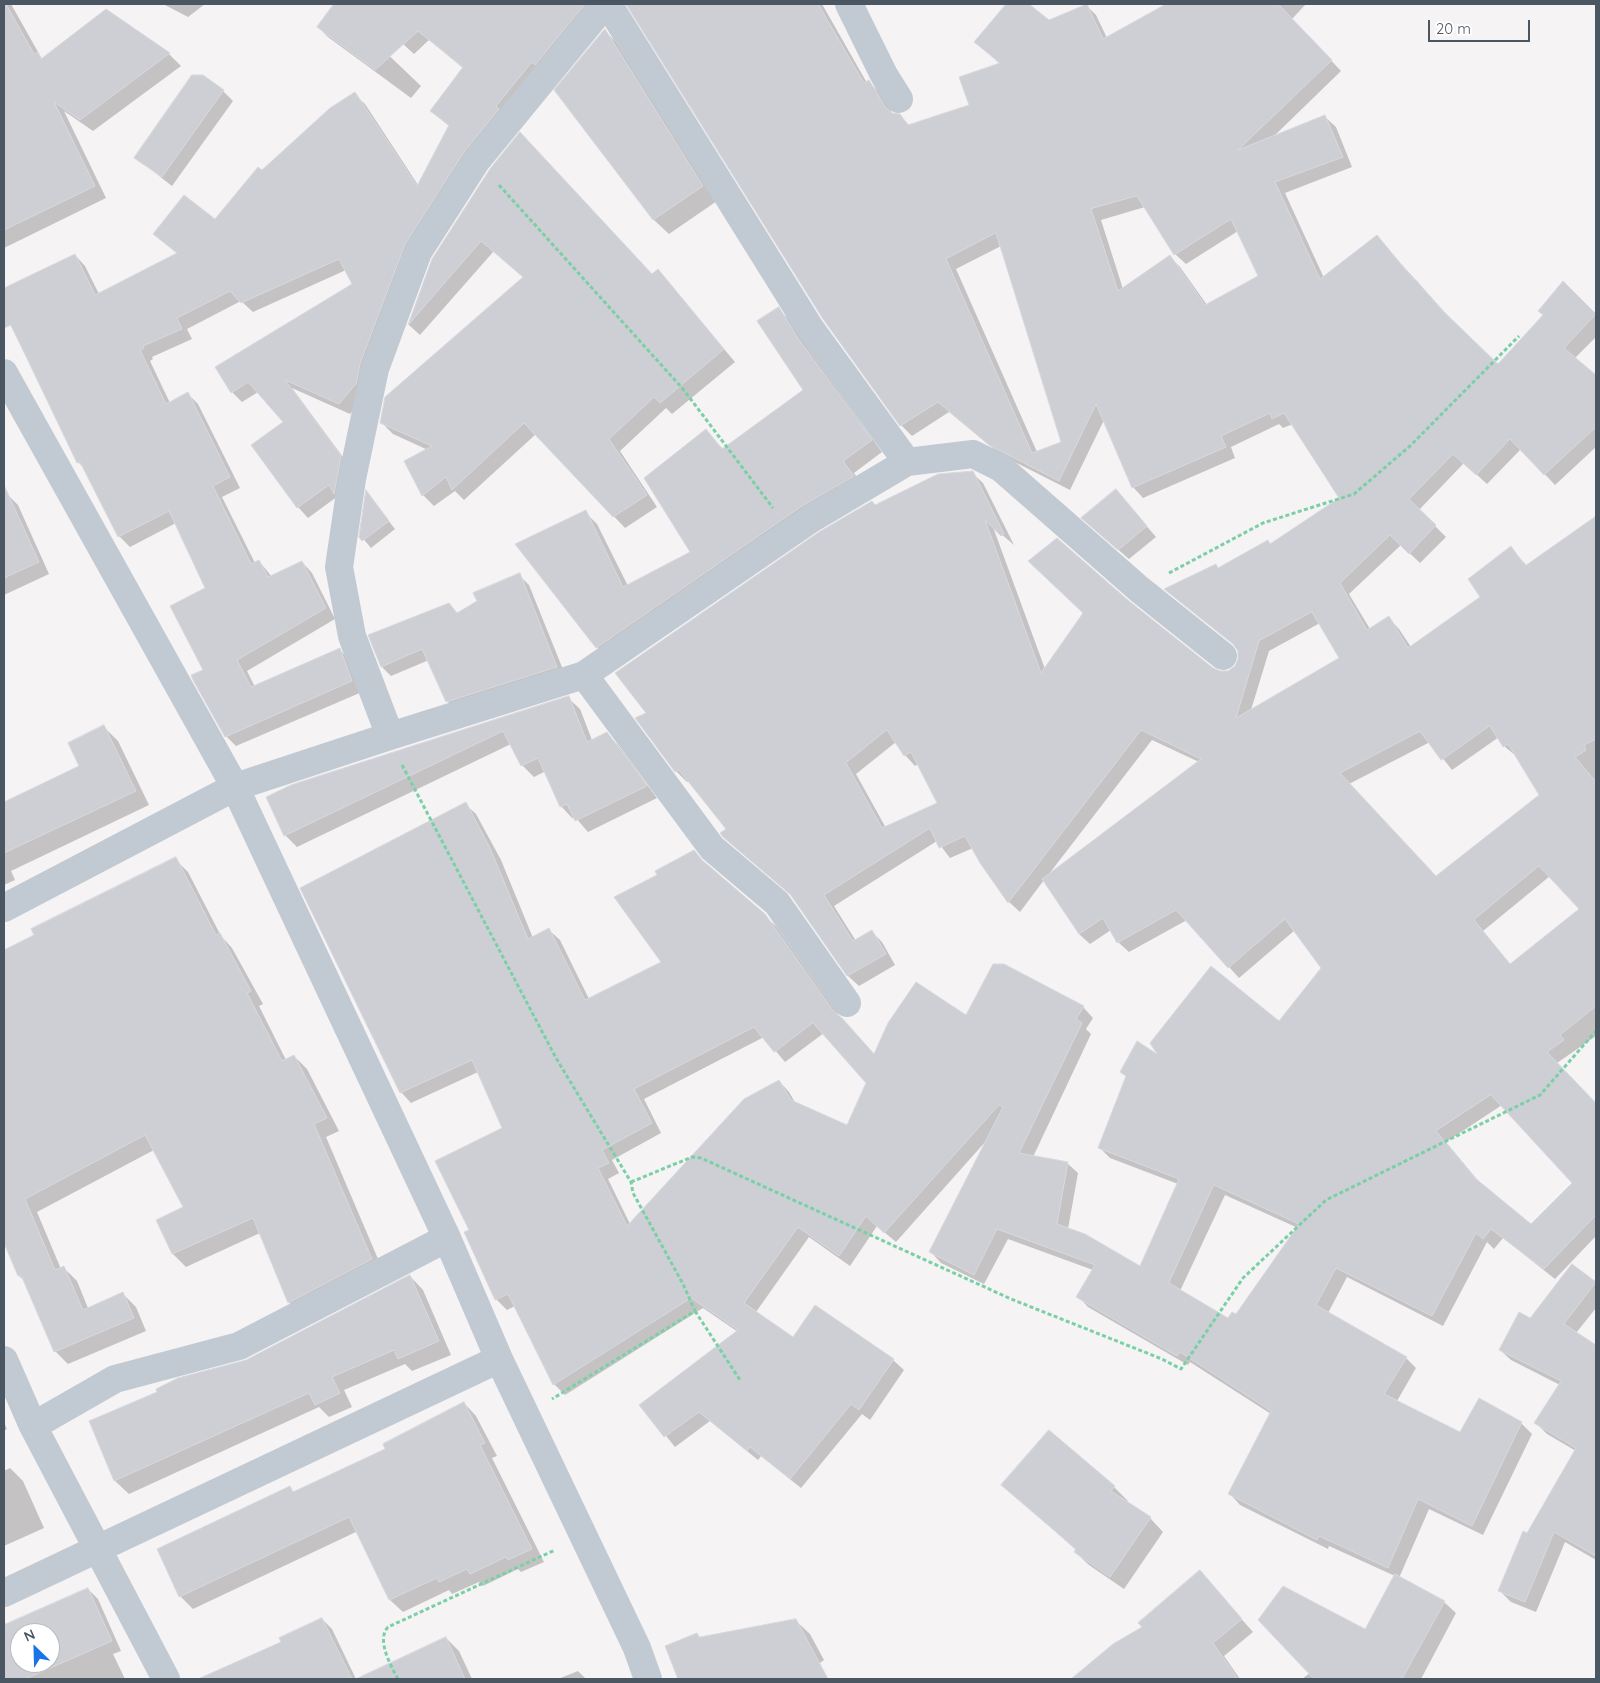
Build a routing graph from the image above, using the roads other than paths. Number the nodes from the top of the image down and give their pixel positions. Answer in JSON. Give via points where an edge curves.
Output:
{"nodes":[{"id":1,"x":607,"y":4,"type":"edge"},
{"id":2,"x":849,"y":4,"type":"edge"},
{"id":3,"x":899,"y":99,"type":"dead end"},
{"id":4,"x":4,"y":373,"type":"edge"},
{"id":5,"x":907,"y":462,"type":"junction"},
{"id":6,"x":1223,"y":656,"type":"dead end"},
{"id":7,"x":584,"y":675,"type":"junction"},
{"id":8,"x":390,"y":736,"type":"junction"},
{"id":9,"x":235,"y":787,"type":"junction"},
{"id":10,"x":4,"y":908,"type":"edge"},
{"id":11,"x":847,"y":1003,"type":"dead end"},
{"id":12,"x":447,"y":1238,"type":"junction"},
{"id":13,"x":499,"y":1359,"type":"junction"},
{"id":14,"x":4,"y":1360,"type":"edge"},
{"id":15,"x":33,"y":1426,"type":"junction"},
{"id":16,"x":97,"y":1548,"type":"junction"},
{"id":17,"x":4,"y":1594,"type":"edge"},
{"id":18,"x":166,"y":1679,"type":"edge"},
{"id":19,"x":648,"y":1679,"type":"edge"}],
"edges":[{"from":1,"to":5,"type":"street","via":[[810,328]]},
{"from":1,"to":8,"type":"street","via":[[477,160],[418,252],[375,370],[339,568],[352,636]]},
{"from":2,"to":3,"type":"street"},
{"from":4,"to":9,"type":"street"},
{"from":5,"to":6,"type":"street","via":[[973,454],[1002,468],[1140,589]]},
{"from":5,"to":7,"type":"street","via":[[792,532]]},
{"from":7,"to":8,"type":"street"},
{"from":7,"to":11,"type":"street","via":[[712,848],[777,903]]},
{"from":8,"to":9,"type":"street"},
{"from":9,"to":10,"type":"street"},
{"from":9,"to":12,"type":"street"},
{"from":12,"to":13,"type":"street"},
{"from":12,"to":15,"type":"street","via":[[239,1346],[115,1380]]},
{"from":13,"to":16,"type":"street"},
{"from":13,"to":19,"type":"street","via":[[637,1648]]},
{"from":14,"to":15,"type":"street"},
{"from":15,"to":16,"type":"street"},
{"from":16,"to":17,"type":"street"},
{"from":16,"to":18,"type":"street"}]}
